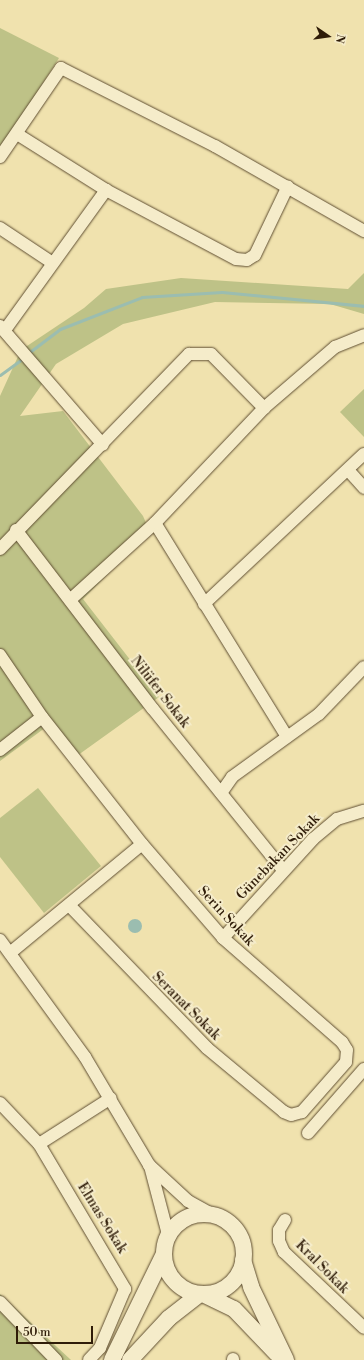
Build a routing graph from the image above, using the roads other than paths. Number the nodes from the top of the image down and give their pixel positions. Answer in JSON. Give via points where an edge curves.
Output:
{"nodes":[{"id":1,"x":17,"y":134,"type":"junction"},
{"id":2,"x":0,"y":157,"type":"edge"},
{"id":3,"x":288,"y":186,"type":"junction"},
{"id":4,"x":106,"y":190,"type":"junction"},
{"id":5,"x":0,"y":228,"type":"edge"},
{"id":6,"x":364,"y":231,"type":"edge"},
{"id":7,"x":51,"y":262,"type":"junction"},
{"id":8,"x":6,"y":330,"type":"edge"},
{"id":9,"x":364,"y":336,"type":"edge"},
{"id":10,"x":264,"y":408,"type":"junction"},
{"id":11,"x":103,"y":445,"type":"junction"},
{"id":12,"x":364,"y":454,"type":"edge"},
{"id":13,"x":348,"y":470,"type":"junction"},
{"id":14,"x":364,"y":488,"type":"edge"},
{"id":15,"x":155,"y":523,"type":"junction"},
{"id":16,"x":16,"y":530,"type":"junction"},
{"id":17,"x":0,"y":549,"type":"edge"},
{"id":18,"x":70,"y":600,"type":"junction"},
{"id":19,"x":204,"y":604,"type":"junction"},
{"id":20,"x":0,"y":655,"type":"edge"},
{"id":21,"x":364,"y":667,"type":"edge"},
{"id":22,"x":42,"y":717,"type":"junction"},
{"id":23,"x":287,"y":737,"type":"junction"},
{"id":24,"x":0,"y":750,"type":"edge"},
{"id":25,"x":221,"y":793,"type":"junction"},
{"id":26,"x":364,"y":812,"type":"edge"},
{"id":27,"x":142,"y":844,"type":"junction"},
{"id":28,"x":283,"y":870,"type":"junction"},
{"id":29,"x":70,"y":906,"type":"junction"},
{"id":30,"x":223,"y":938,"type":"junction"},
{"id":31,"x":0,"y":940,"type":"edge"},
{"id":32,"x":10,"y":953,"type":"junction"},
{"id":33,"x":364,"y":1069,"type":"edge"},
{"id":34,"x":111,"y":1098,"type":"junction"},
{"id":35,"x":0,"y":1103,"type":"edge"},
{"id":36,"x":291,"y":1115,"type":"joint"},
{"id":37,"x":308,"y":1133,"type":"dead end"},
{"id":38,"x":39,"y":1144,"type":"junction"},
{"id":39,"x":150,"y":1165,"type":"junction"},
{"id":40,"x":213,"y":1215,"type":"junction"},
{"id":41,"x":285,"y":1220,"type":"dead end"},
{"id":42,"x":165,"y":1248,"type":"junction"},
{"id":43,"x":243,"y":1260,"type":"junction"},
{"id":44,"x":202,"y":1294,"type":"junction"},
{"id":45,"x":2,"y":1308,"type":"edge"},
{"id":46,"x":364,"y":1328,"type":"edge"},
{"id":47,"x":56,"y":1360,"type":"edge"},
{"id":48,"x":89,"y":1360,"type":"edge"},
{"id":49,"x":112,"y":1360,"type":"edge"},
{"id":50,"x":130,"y":1360,"type":"edge"},
{"id":51,"x":281,"y":1360,"type":"edge"},
{"id":52,"x":286,"y":1360,"type":"edge"}],
"edges":[{"from":1,"to":2,"type":"street"},
{"from":1,"to":3,"type":"street","via":[[61,68]]},
{"from":1,"to":4,"type":"street"},
{"from":3,"to":4,"type":"street","via":[[255,255],[247,260],[236,258]]},
{"from":3,"to":6,"type":"street"},
{"from":4,"to":7,"type":"street"},
{"from":5,"to":7,"type":"street"},
{"from":7,"to":8,"type":"street"},
{"from":8,"to":11,"type":"street"},
{"from":9,"to":10,"type":"street","via":[[335,347]]},
{"from":10,"to":11,"type":"street","via":[[211,354],[189,354]]},
{"from":10,"to":15,"type":"street"},
{"from":11,"to":16,"type":"street"},
{"from":12,"to":13,"type":"street"},
{"from":13,"to":14,"type":"street"},
{"from":13,"to":19,"type":"street"},
{"from":15,"to":18,"type":"street"},
{"from":15,"to":19,"type":"street"},
{"from":16,"to":17,"type":"street"},
{"from":16,"to":18,"type":"street","name":"Nilüfer Sokak"},
{"from":18,"to":25,"type":"street","name":"Nilüfer Sokak"},
{"from":19,"to":23,"type":"street"},
{"from":20,"to":22,"type":"street","name":"Serin Sokak"},
{"from":21,"to":23,"type":"street","via":[[319,714]]},
{"from":22,"to":24,"type":"street"},
{"from":22,"to":27,"type":"street","name":"Serin Sokak"},
{"from":23,"to":25,"type":"street","via":[[232,777]]},
{"from":25,"to":28,"type":"street","name":"Nilüfer Sokak"},
{"from":26,"to":28,"type":"street","name":"Günebakan Sokak","via":[[337,819]]},
{"from":27,"to":29,"type":"street"},
{"from":27,"to":30,"type":"street","name":"Serin Sokak"},
{"from":28,"to":30,"type":"street","name":"Günebakan Sokak"},
{"from":29,"to":32,"type":"street"},
{"from":29,"to":36,"type":"street","name":"Seranat Sokak","via":[[207,1048]]},
{"from":30,"to":36,"type":"street","name":"Serin Sokak","via":[[348,1050],[346,1062],[302,1112]]},
{"from":31,"to":32,"type":"street"},
{"from":32,"to":34,"type":"street"},
{"from":33,"to":37,"type":"street"},
{"from":34,"to":38,"type":"street"},
{"from":34,"to":39,"type":"street"},
{"from":35,"to":38,"type":"street","name":"Elmas Sokak"},
{"from":38,"to":48,"type":"street","name":"Elmas Sokak","via":[[126,1289],[100,1348]]},
{"from":39,"to":40,"type":"street","via":[[188,1201]]},
{"from":39,"to":42,"type":"street","via":[[167,1231]]},
{"from":40,"to":42,"type":"street","via":[[184,1220]]},
{"from":40,"to":43,"type":"street","via":[[224,1219],[237,1232],[244,1248]]},
{"from":41,"to":46,"type":"street","name":"Kral Sokak","via":[[279,1230],[279,1241],[284,1252]]},
{"from":42,"to":44,"type":"street","via":[[168,1271],[179,1285]]},
{"from":42,"to":49,"type":"street"},
{"from":43,"to":44,"type":"street","via":[[234,1281],[225,1288]]},
{"from":43,"to":52,"type":"street","via":[[251,1287]]},
{"from":44,"to":50,"type":"street","via":[[169,1318]]},
{"from":44,"to":51,"type":"street","via":[[234,1309],[248,1321]]},
{"from":45,"to":47,"type":"street"}]}
